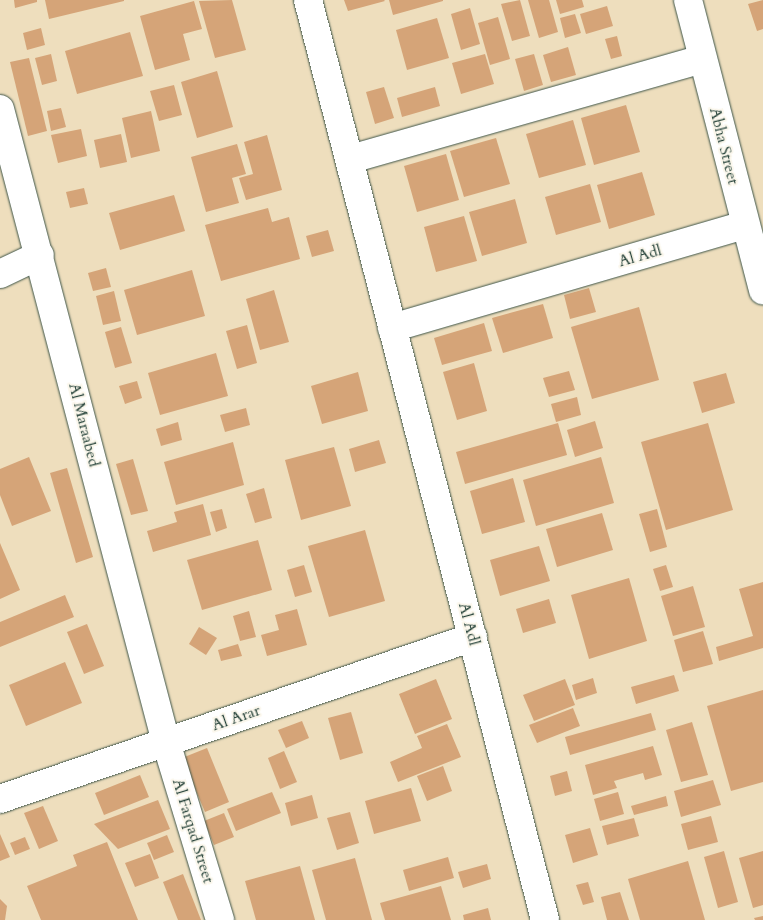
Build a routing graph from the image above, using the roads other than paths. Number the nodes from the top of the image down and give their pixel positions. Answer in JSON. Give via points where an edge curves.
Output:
{"nodes":[{"id":1,"x":308,"y":0,"type":"edge"},
{"id":2,"x":688,"y":0,"type":"edge"},
{"id":3,"x":702,"y":59,"type":"junction"},
{"id":4,"x":0,"y":109,"type":"edge"},
{"id":5,"x":351,"y":159,"type":"junction"},
{"id":6,"x":744,"y":225,"type":"junction"},
{"id":7,"x":40,"y":254,"type":"junction"},
{"id":8,"x":0,"y":274,"type":"edge"},
{"id":9,"x":763,"y":290,"type":"edge"},
{"id":10,"x":392,"y":328,"type":"junction"},
{"id":11,"x":473,"y":637,"type":"junction"},
{"id":12,"x":166,"y":742,"type":"junction"},
{"id":13,"x":0,"y":799,"type":"edge"},
{"id":14,"x":220,"y":920,"type":"edge"},
{"id":15,"x":545,"y":920,"type":"edge"}],
"edges":[{"from":1,"to":5,"type":"street","name":"Al Adl"},
{"from":2,"to":3,"type":"street","name":"Abha Street"},
{"from":3,"to":5,"type":"street"},
{"from":3,"to":6,"type":"street","name":"Abha Street"},
{"from":4,"to":7,"type":"street","name":"Al Maraabed"},
{"from":5,"to":10,"type":"street","name":"Al Adl"},
{"from":6,"to":9,"type":"street","name":"Abha Street"},
{"from":6,"to":10,"type":"street","name":"Al Adl"},
{"from":7,"to":8,"type":"street"},
{"from":7,"to":12,"type":"street","name":"Al Maraabed"},
{"from":10,"to":11,"type":"street","name":"Al Adl"},
{"from":11,"to":12,"type":"street","name":"Al Arar"},
{"from":11,"to":15,"type":"street","name":"Al Adl"},
{"from":12,"to":13,"type":"street","name":"Al Arar"},
{"from":12,"to":14,"type":"street","name":"Al Farqad Street"}]}
